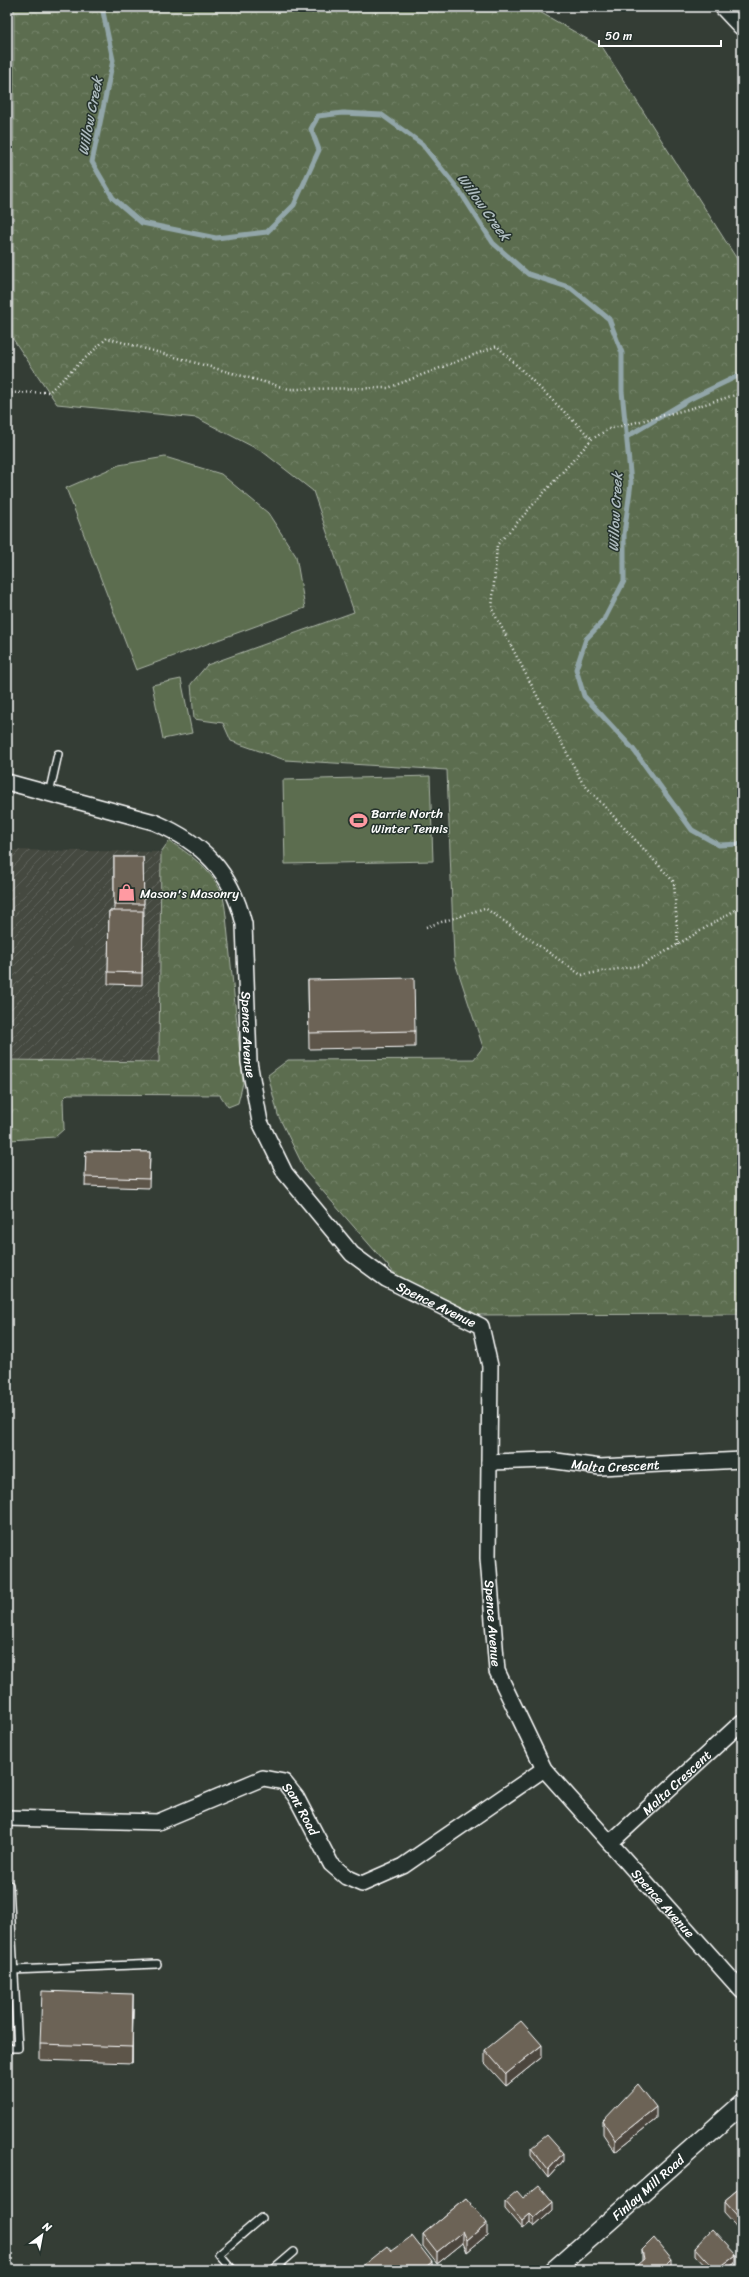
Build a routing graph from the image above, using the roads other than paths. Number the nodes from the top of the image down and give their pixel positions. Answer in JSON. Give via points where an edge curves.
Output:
{"nodes":[{"id":1,"x":724,"y":7,"type":"edge"},
{"id":2,"x":742,"y":26,"type":"edge"},
{"id":3,"x":58,"y":754,"type":"dead end"},
{"id":4,"x":7,"y":782,"type":"edge"},
{"id":5,"x":49,"y":794,"type":"junction"},
{"id":6,"x":742,"y":1460,"type":"edge"},
{"id":7,"x":489,"y":1462,"type":"junction"},
{"id":8,"x":742,"y":1722,"type":"edge"},
{"id":9,"x":544,"y":1769,"type":"junction"},
{"id":10,"x":7,"y":1818,"type":"edge"},
{"id":11,"x":610,"y":1843,"type":"junction"},
{"id":12,"x":9,"y":1885,"type":"dead end"},
{"id":13,"x":9,"y":1940,"type":"edge"},
{"id":14,"x":157,"y":1964,"type":"dead end"},
{"id":15,"x":13,"y":1970,"type":"junction"},
{"id":16,"x":742,"y":1991,"type":"edge"},
{"id":17,"x":7,"y":2048,"type":"edge"},
{"id":18,"x":742,"y":2104,"type":"edge"},
{"id":19,"x":261,"y":2218,"type":"dead end"},
{"id":20,"x":294,"y":2252,"type":"dead end"},
{"id":21,"x":233,"y":2270,"type":"edge"},
{"id":22,"x":273,"y":2270,"type":"edge"},
{"id":23,"x":554,"y":2270,"type":"edge"}],
"edges":[{"from":1,"to":2,"type":"street"},
{"from":3,"to":5,"type":"lane"},
{"from":4,"to":5,"type":"street","name":"Spence Avenue"},
{"from":5,"to":7,"type":"street","name":"Spence Avenue","via":[[154,822],[176,831],[197,845],[228,880],[239,903],[244,924],[249,1062],[260,1122],[286,1173],[352,1254],[386,1279],[481,1326],[490,1366]]},
{"from":6,"to":7,"type":"street","name":"Malta Crescent","via":[[600,1467],[549,1460]]},
{"from":7,"to":9,"type":"street","name":"Spence Avenue","via":[[488,1558],[497,1671]]},
{"from":8,"to":11,"type":"street","name":"Malta Crescent"},
{"from":9,"to":10,"type":"street","name":"Sant Road","via":[[403,1866],[362,1884],[346,1877],[331,1864],[296,1797],[284,1782],[263,1778],[158,1822]]},
{"from":9,"to":11,"type":"street","name":"Spence Avenue"},
{"from":11,"to":16,"type":"street","name":"Spence Avenue"},
{"from":12,"to":13,"type":"lane"},
{"from":13,"to":15,"type":"lane"},
{"from":14,"to":15,"type":"lane"},
{"from":15,"to":17,"type":"lane","via":[[18,2048]]},
{"from":18,"to":23,"type":"street","name":"Finlay Mill Road"},
{"from":19,"to":21,"type":"lane","via":[[218,2254]]},
{"from":20,"to":22,"type":"lane"}]}
